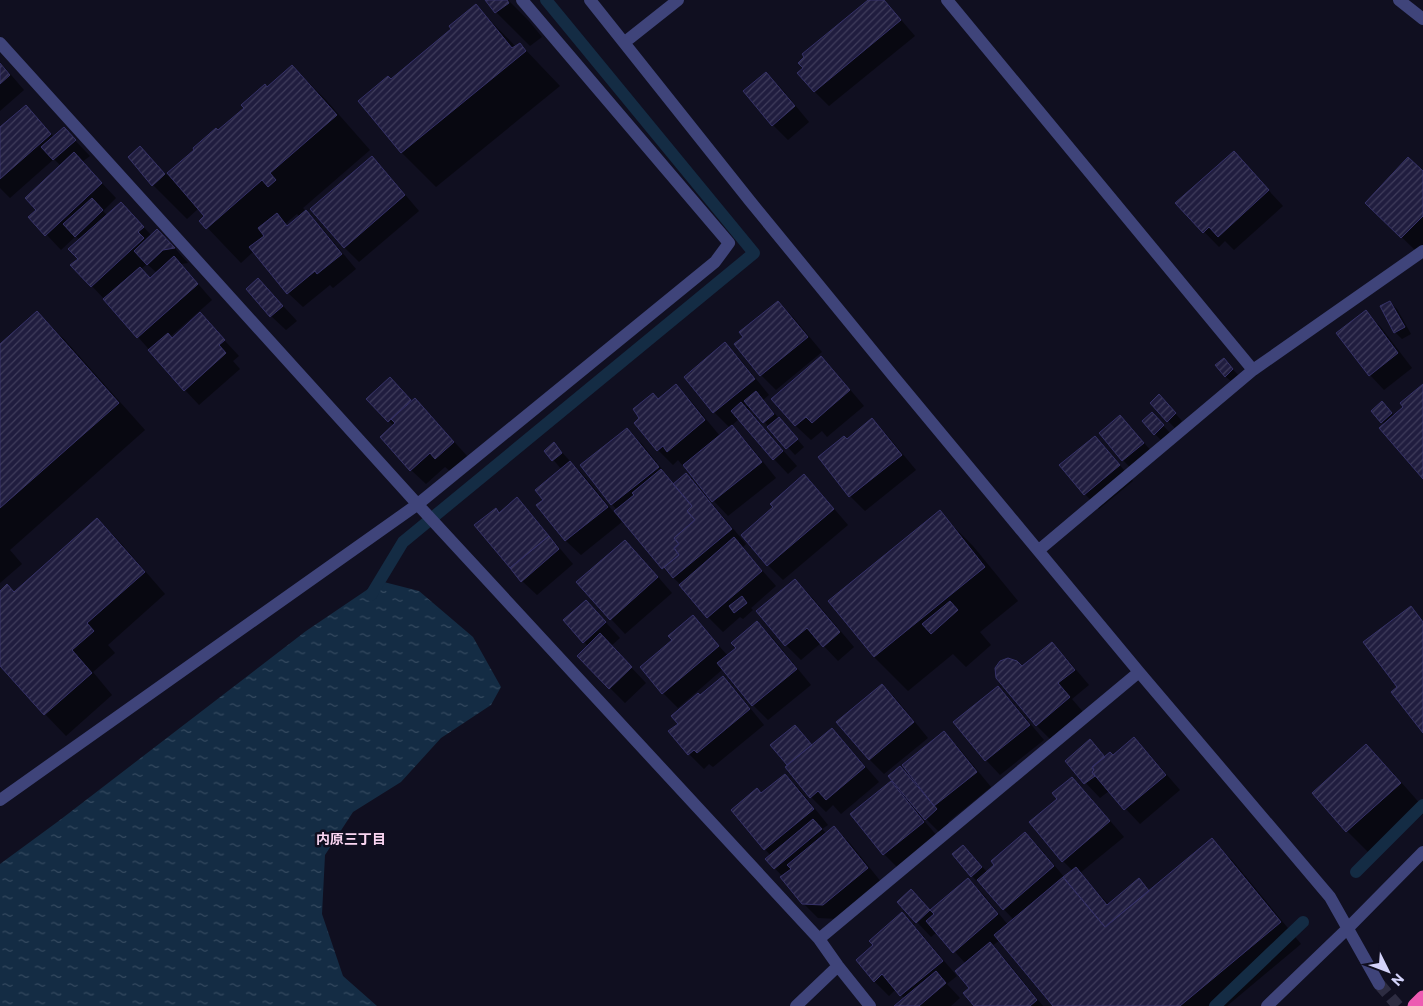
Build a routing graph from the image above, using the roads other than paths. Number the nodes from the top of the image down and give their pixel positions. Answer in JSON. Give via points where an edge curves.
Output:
{"nodes":[{"id":1,"x":522,"y":0,"type":"edge"},
{"id":2,"x":590,"y":0,"type":"edge"},
{"id":3,"x":678,"y":0,"type":"edge"},
{"id":4,"x":947,"y":0,"type":"edge"},
{"id":5,"x":1399,"y":0,"type":"edge"},
{"id":6,"x":1423,"y":19,"type":"edge"},
{"id":7,"x":625,"y":42,"type":"junction"},
{"id":8,"x":0,"y":43,"type":"edge"},
{"id":9,"x":1423,"y":251,"type":"edge"},
{"id":10,"x":1253,"y":370,"type":"junction"},
{"id":11,"x":419,"y":506,"type":"junction"},
{"id":12,"x":1039,"y":550,"type":"junction"},
{"id":13,"x":1139,"y":672,"type":"junction"},
{"id":14,"x":0,"y":800,"type":"edge"},
{"id":15,"x":1423,"y":852,"type":"edge"},
{"id":16,"x":1347,"y":929,"type":"junction"},
{"id":17,"x":819,"y":939,"type":"junction"},
{"id":18,"x":838,"y":966,"type":"junction"},
{"id":19,"x":1379,"y":984,"type":"tunnel mouth"},
{"id":20,"x":1423,"y":998,"type":"edge"},
{"id":21,"x":796,"y":1006,"type":"edge"},
{"id":22,"x":870,"y":1006,"type":"edge"},
{"id":23,"x":1267,"y":1006,"type":"edge"},
{"id":24,"x":1415,"y":1006,"type":"edge"}],
"edges":[{"from":1,"to":11,"type":"street","via":[[729,243],[716,262]]},
{"from":2,"to":7,"type":"street"},
{"from":3,"to":7,"type":"street"},
{"from":4,"to":10,"type":"street"},
{"from":5,"to":6,"type":"street"},
{"from":7,"to":12,"type":"street","via":[[750,201]]},
{"from":8,"to":11,"type":"street"},
{"from":9,"to":10,"type":"street"},
{"from":10,"to":12,"type":"street"},
{"from":11,"to":14,"type":"street"},
{"from":11,"to":17,"type":"street"},
{"from":12,"to":13,"type":"street"},
{"from":13,"to":16,"type":"street","via":[[1330,898]]},
{"from":13,"to":17,"type":"street"},
{"from":15,"to":16,"type":"street"},
{"from":16,"to":19,"type":"street"},
{"from":16,"to":23,"type":"street"},
{"from":17,"to":18,"type":"street"},
{"from":18,"to":21,"type":"street"},
{"from":18,"to":22,"type":"street"},
{"from":20,"to":24,"type":"highway"}]}
